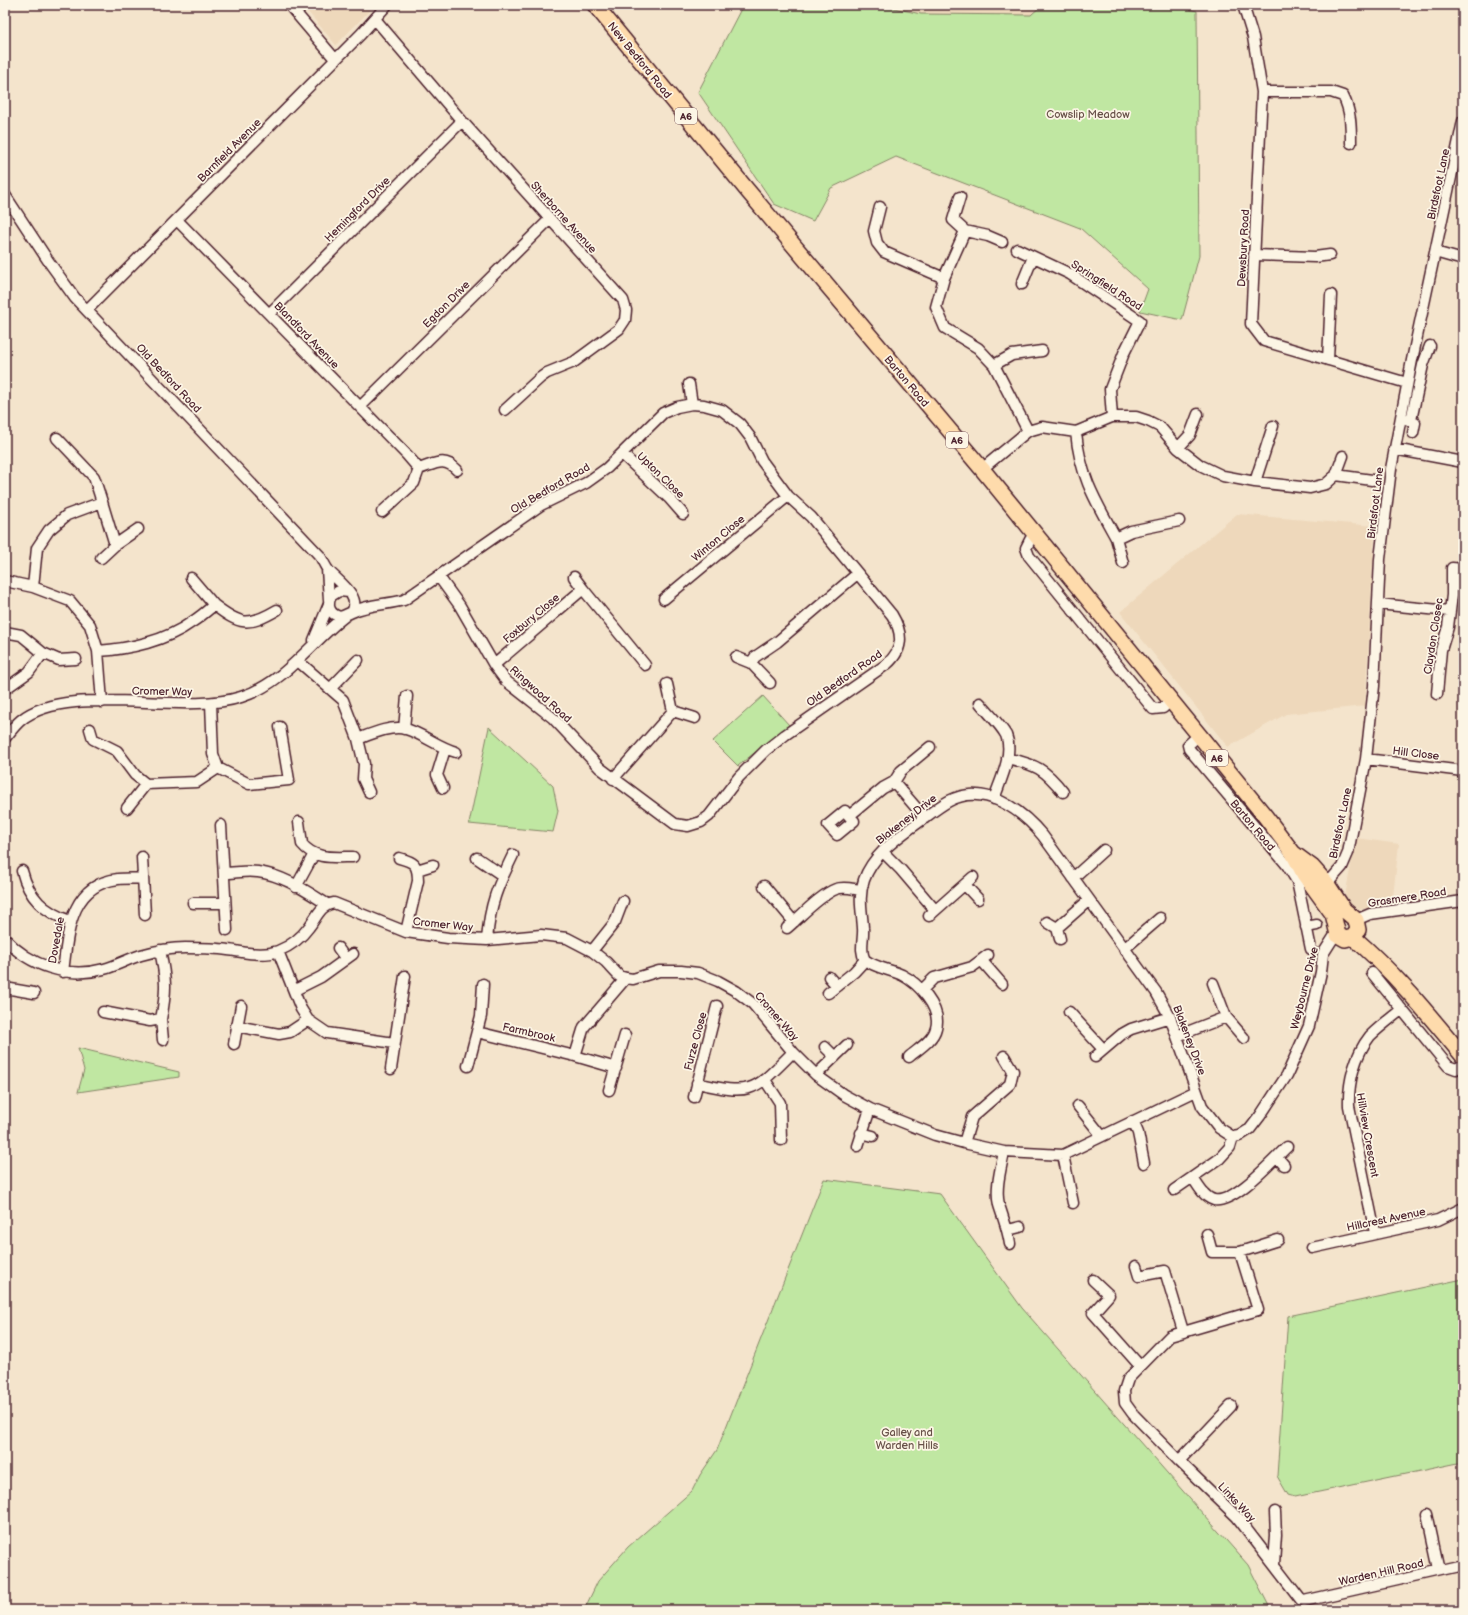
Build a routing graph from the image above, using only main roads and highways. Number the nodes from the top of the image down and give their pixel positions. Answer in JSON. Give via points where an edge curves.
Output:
{"nodes":[{"id":1,"x":595,"y":5,"type":"edge"},
{"id":2,"x":778,"y":226,"type":"joint"},
{"id":3,"x":1293,"y":853,"type":"junction"},
{"id":4,"x":1353,"y":918,"type":"junction"},
{"id":5,"x":1336,"y":929,"type":"junction"},
{"id":6,"x":1353,"y":937,"type":"junction"},
{"id":7,"x":1463,"y":1056,"type":"edge"}],
"edges":[{"from":1,"to":2,"type":"highway","name":"New Bedford Road","number":"A6"},
{"from":2,"to":3,"type":"highway","name":"Barton Road","number":"A6","via":[[982,469]]},
{"from":3,"to":4,"type":"highway","name":"Barton Road","number":"A6","via":[[1327,884]]},
{"from":3,"to":5,"type":"highway","name":"Barton Road","number":"A6","via":[[1304,874],[1333,914]]},
{"from":4,"to":5,"type":"highway","via":[[1341,918]]},
{"from":4,"to":6,"type":"highway","via":[[1358,930]]},
{"from":5,"to":6,"type":"highway","via":[[1344,939]]},
{"from":6,"to":7,"type":"highway","via":[[1407,988]]}]}
